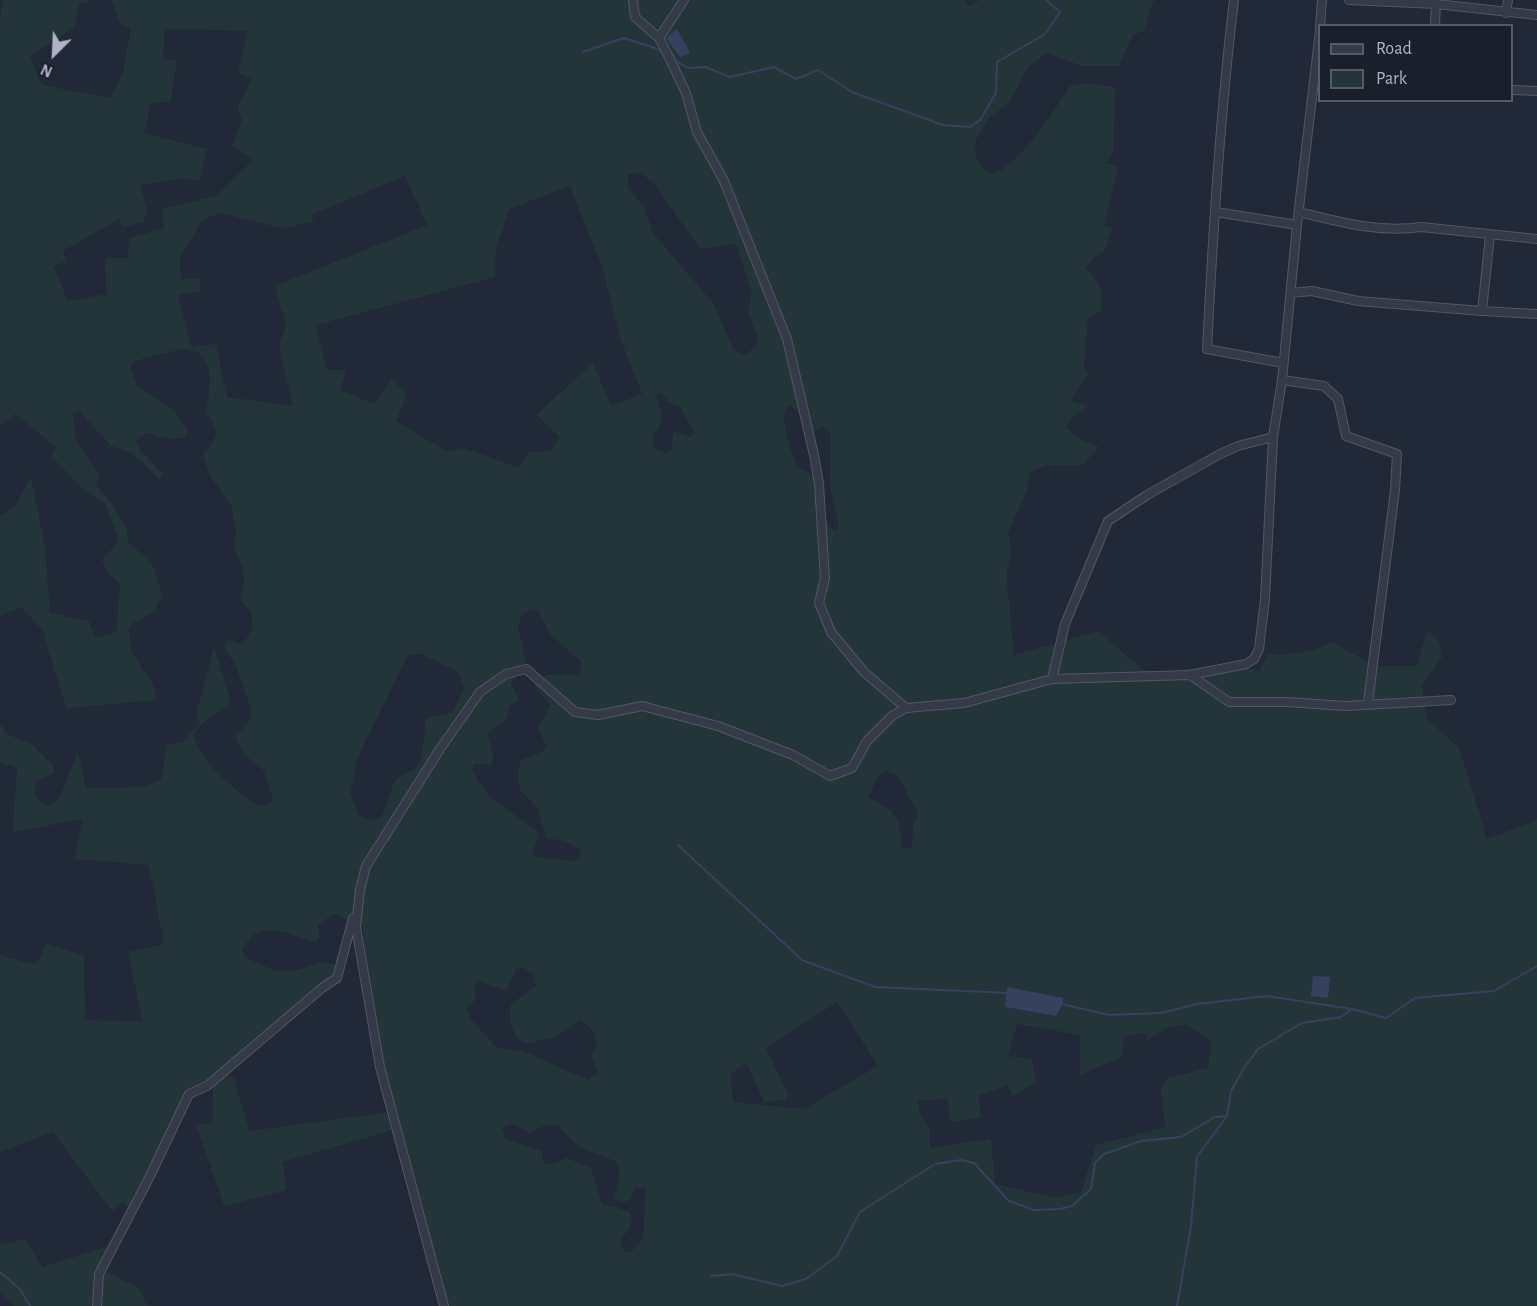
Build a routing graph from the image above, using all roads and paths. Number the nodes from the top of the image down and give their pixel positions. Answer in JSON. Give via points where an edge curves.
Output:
{"nodes":[{"id":1,"x":633,"y":0,"type":"edge"},
{"id":2,"x":684,"y":0,"type":"edge"},
{"id":3,"x":1234,"y":0,"type":"edge"},
{"id":4,"x":1322,"y":0,"type":"edge"},
{"id":5,"x":1349,"y":0,"type":"edge"},
{"id":6,"x":1508,"y":0,"type":"edge"},
{"id":7,"x":1436,"y":2,"type":"edge"},
{"id":8,"x":1506,"y":13,"type":"junction"},
{"id":9,"x":1537,"y":15,"type":"edge"},
{"id":10,"x":1320,"y":24,"type":"edge"},
{"id":11,"x":1435,"y":24,"type":"edge"},
{"id":12,"x":659,"y":38,"type":"junction"},
{"id":13,"x":1318,"y":59,"type":"edge"},
{"id":14,"x":1317,"y":74,"type":"edge"},
{"id":15,"x":1513,"y":90,"type":"edge"},
{"id":16,"x":1537,"y":92,"type":"edge"},
{"id":17,"x":1215,"y":212,"type":"junction"},
{"id":18,"x":1299,"y":212,"type":"junction"},
{"id":19,"x":1297,"y":225,"type":"junction"},
{"id":20,"x":1490,"y":235,"type":"junction"},
{"id":21,"x":1537,"y":239,"type":"edge"},
{"id":22,"x":1291,"y":293,"type":"junction"},
{"id":23,"x":1482,"y":311,"type":"junction"},
{"id":24,"x":1537,"y":314,"type":"edge"},
{"id":25,"x":1283,"y":363,"type":"junction"},
{"id":26,"x":1282,"y":380,"type":"junction"},
{"id":27,"x":1274,"y":436,"type":"junction"},
{"id":28,"x":1190,"y":675,"type":"junction"},
{"id":29,"x":1052,"y":679,"type":"junction"},
{"id":30,"x":1451,"y":700,"type":"dead end"},
{"id":31,"x":1368,"y":704,"type":"junction"},
{"id":32,"x":906,"y":708,"type":"junction"},
{"id":33,"x":360,"y":890,"type":"junction"},
{"id":34,"x":97,"y":1306,"type":"edge"},
{"id":35,"x":444,"y":1306,"type":"edge"}],
"edges":[{"from":1,"to":12,"type":"street","via":[[635,17]]},
{"from":2,"to":12,"type":"street"},
{"from":3,"to":17,"type":"street"},
{"from":4,"to":10,"type":"street"},
{"from":5,"to":7,"type":"street"},
{"from":6,"to":8,"type":"street"},
{"from":7,"to":8,"type":"street"},
{"from":7,"to":11,"type":"street"},
{"from":8,"to":9,"type":"street"},
{"from":12,"to":32,"type":"street","via":[[686,93],[697,132],[724,181],[787,339],[819,484],[825,578],[819,603],[831,632],[864,672]]},
{"from":13,"to":14,"type":"street"},
{"from":14,"to":18,"type":"street"},
{"from":15,"to":16,"type":"street"},
{"from":17,"to":19,"type":"street"},
{"from":17,"to":25,"type":"street","via":[[1207,349]]},
{"from":18,"to":19,"type":"street"},
{"from":18,"to":20,"type":"street","via":[[1364,228],[1421,227]]},
{"from":19,"to":22,"type":"street"},
{"from":20,"to":21,"type":"street"},
{"from":20,"to":23,"type":"street"},
{"from":22,"to":23,"type":"street","via":[[1312,291],[1358,301]]},
{"from":22,"to":25,"type":"street"},
{"from":23,"to":24,"type":"street"},
{"from":25,"to":26,"type":"street"},
{"from":26,"to":27,"type":"street"},
{"from":26,"to":31,"type":"street","via":[[1324,386],[1338,399],[1346,436],[1397,454]]},
{"from":27,"to":28,"type":"street","via":[[1259,649],[1246,664]]},
{"from":27,"to":29,"type":"street","via":[[1220,454],[1108,521],[1065,624]]},
{"from":28,"to":29,"type":"street"},
{"from":28,"to":31,"type":"street","via":[[1229,702]]},
{"from":29,"to":32,"type":"street","via":[[964,703]]},
{"from":30,"to":31,"type":"street"},
{"from":32,"to":33,"type":"street","via":[[867,741],[852,768],[830,777],[793,755],[718,726],[642,706],[598,715],[575,712],[526,669],[506,674],[480,692],[440,749],[366,866]]},
{"from":33,"to":34,"type":"street","via":[[337,978],[207,1086],[189,1094],[99,1274]]},
{"from":33,"to":35,"type":"street","via":[[356,927],[380,1067]]}]}
